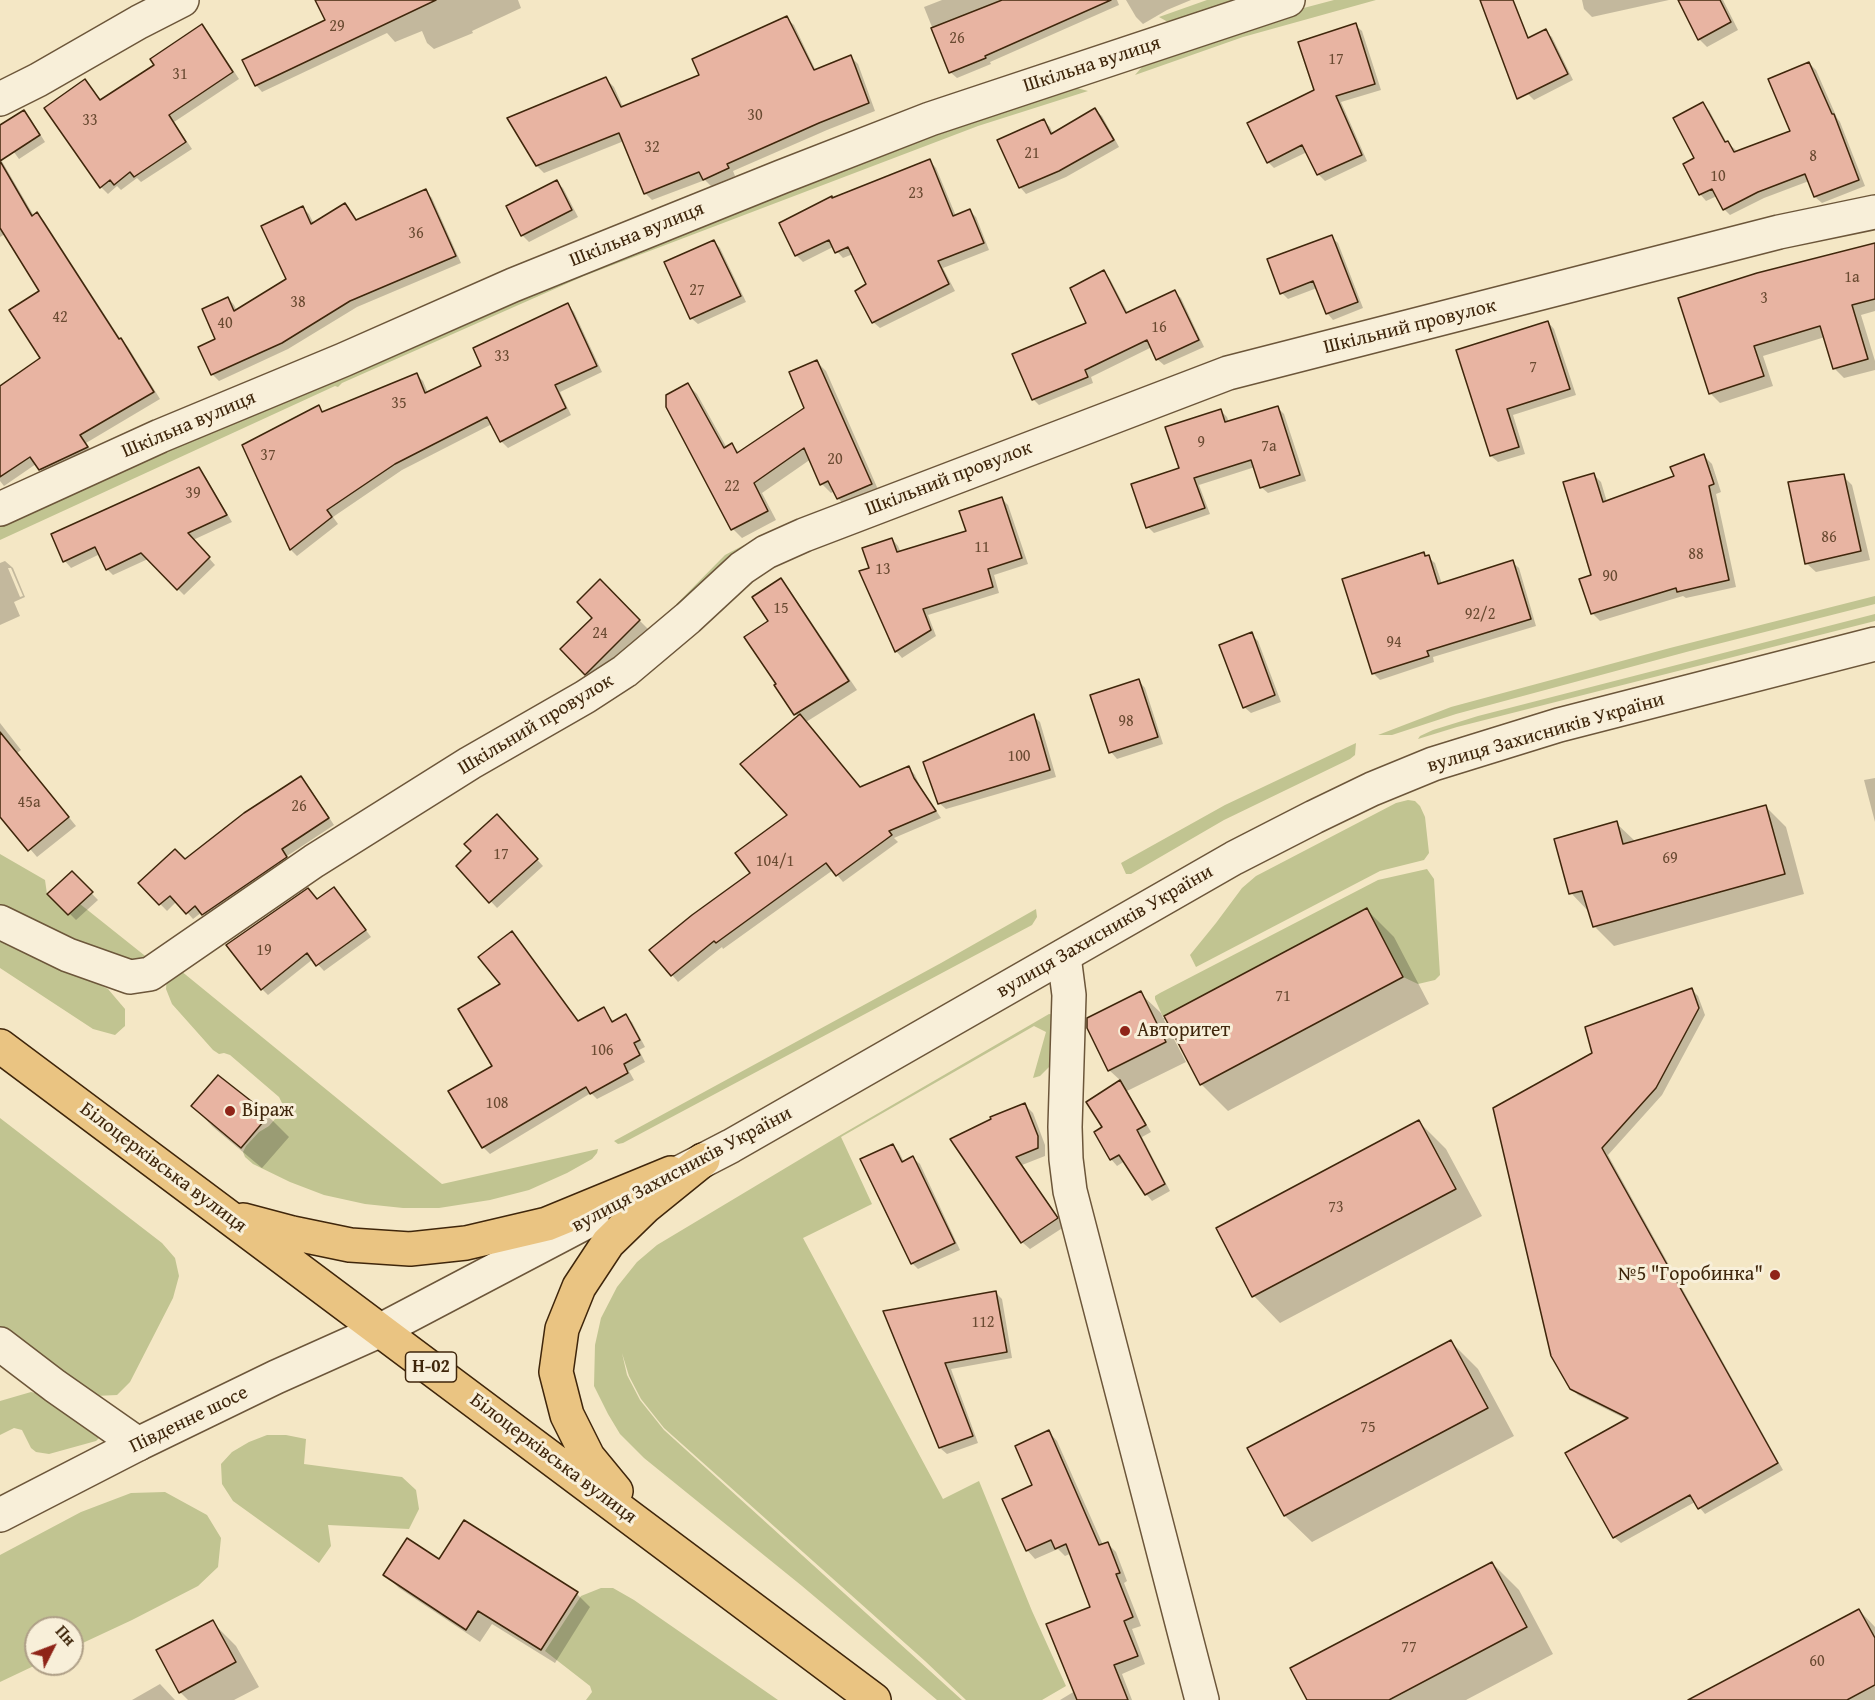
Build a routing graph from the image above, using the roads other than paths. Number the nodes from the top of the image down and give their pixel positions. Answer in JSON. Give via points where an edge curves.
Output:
{"nodes":[{"id":1,"x":182,"y":0,"type":"edge"},
{"id":2,"x":1288,"y":0,"type":"edge"},
{"id":3,"x":0,"y":99,"type":"edge"},
{"id":4,"x":1875,"y":212,"type":"edge"},
{"id":5,"x":0,"y":509,"type":"edge"},
{"id":6,"x":1875,"y":644,"type":"edge"},
{"id":7,"x":0,"y":922,"type":"edge"},
{"id":8,"x":1064,"y":956,"type":"junction"},
{"id":9,"x":0,"y":1046,"type":"edge"},
{"id":10,"x":704,"y":1160,"type":"junction"},
{"id":11,"x":224,"y":1214,"type":"junction"},
{"id":12,"x":381,"y":1330,"type":"junction"},
{"id":13,"x":0,"y":1344,"type":"edge"},
{"id":14,"x":138,"y":1444,"type":"junction"},
{"id":15,"x":0,"y":1515,"type":"edge"},
{"id":16,"x":701,"y":1570,"type":"junction"},
{"id":17,"x":874,"y":1700,"type":"edge"},
{"id":18,"x":1202,"y":1700,"type":"edge"}],
"edges":[{"from":1,"to":3,"type":"street"},
{"from":2,"to":5,"type":"street","name":"Шкільна вулиця","via":[[930,119],[792,172],[513,285]]},
{"from":4,"to":7,"type":"street","name":"Шкільний провулок","via":[[1779,232],[1228,373],[804,535],[742,568],[625,671],[324,855],[150,974],[130,977],[68,955]]},
{"from":6,"to":8,"type":"street","name":"вулиця Захисників України","via":[[1559,725],[1433,764],[1372,789],[1234,858]]},
{"from":8,"to":10,"type":"street","name":"вулиця Захисників України"},
{"from":8,"to":18,"type":"street","via":[[1069,995],[1065,1127],[1070,1191]]},
{"from":9,"to":11,"type":"main road","name":"Білоцерківська вулиця","number":"Н-02"},
{"from":10,"to":11,"type":"main road","via":[[547,1224],[466,1243],[410,1249],[350,1245]]},
{"from":10,"to":12,"type":"street","name":"вулиця Захисників України"},
{"from":10,"to":16,"type":"main road","via":[[608,1243],[570,1308],[562,1329],[556,1372],[567,1415],[588,1457],[627,1504]]},
{"from":11,"to":12,"type":"main road","name":"Білоцерківська вулиця","number":"Н-02"},
{"from":12,"to":14,"type":"street","name":"Південне шосе"},
{"from":12,"to":16,"type":"main road","name":"Білоцерківська вулиця","number":"Н-02"},
{"from":13,"to":14,"type":"street"},
{"from":14,"to":15,"type":"street","name":"Південне шосе"},
{"from":16,"to":17,"type":"main road","name":"Білоцерківська вулиця","number":"Н-02"}]}
